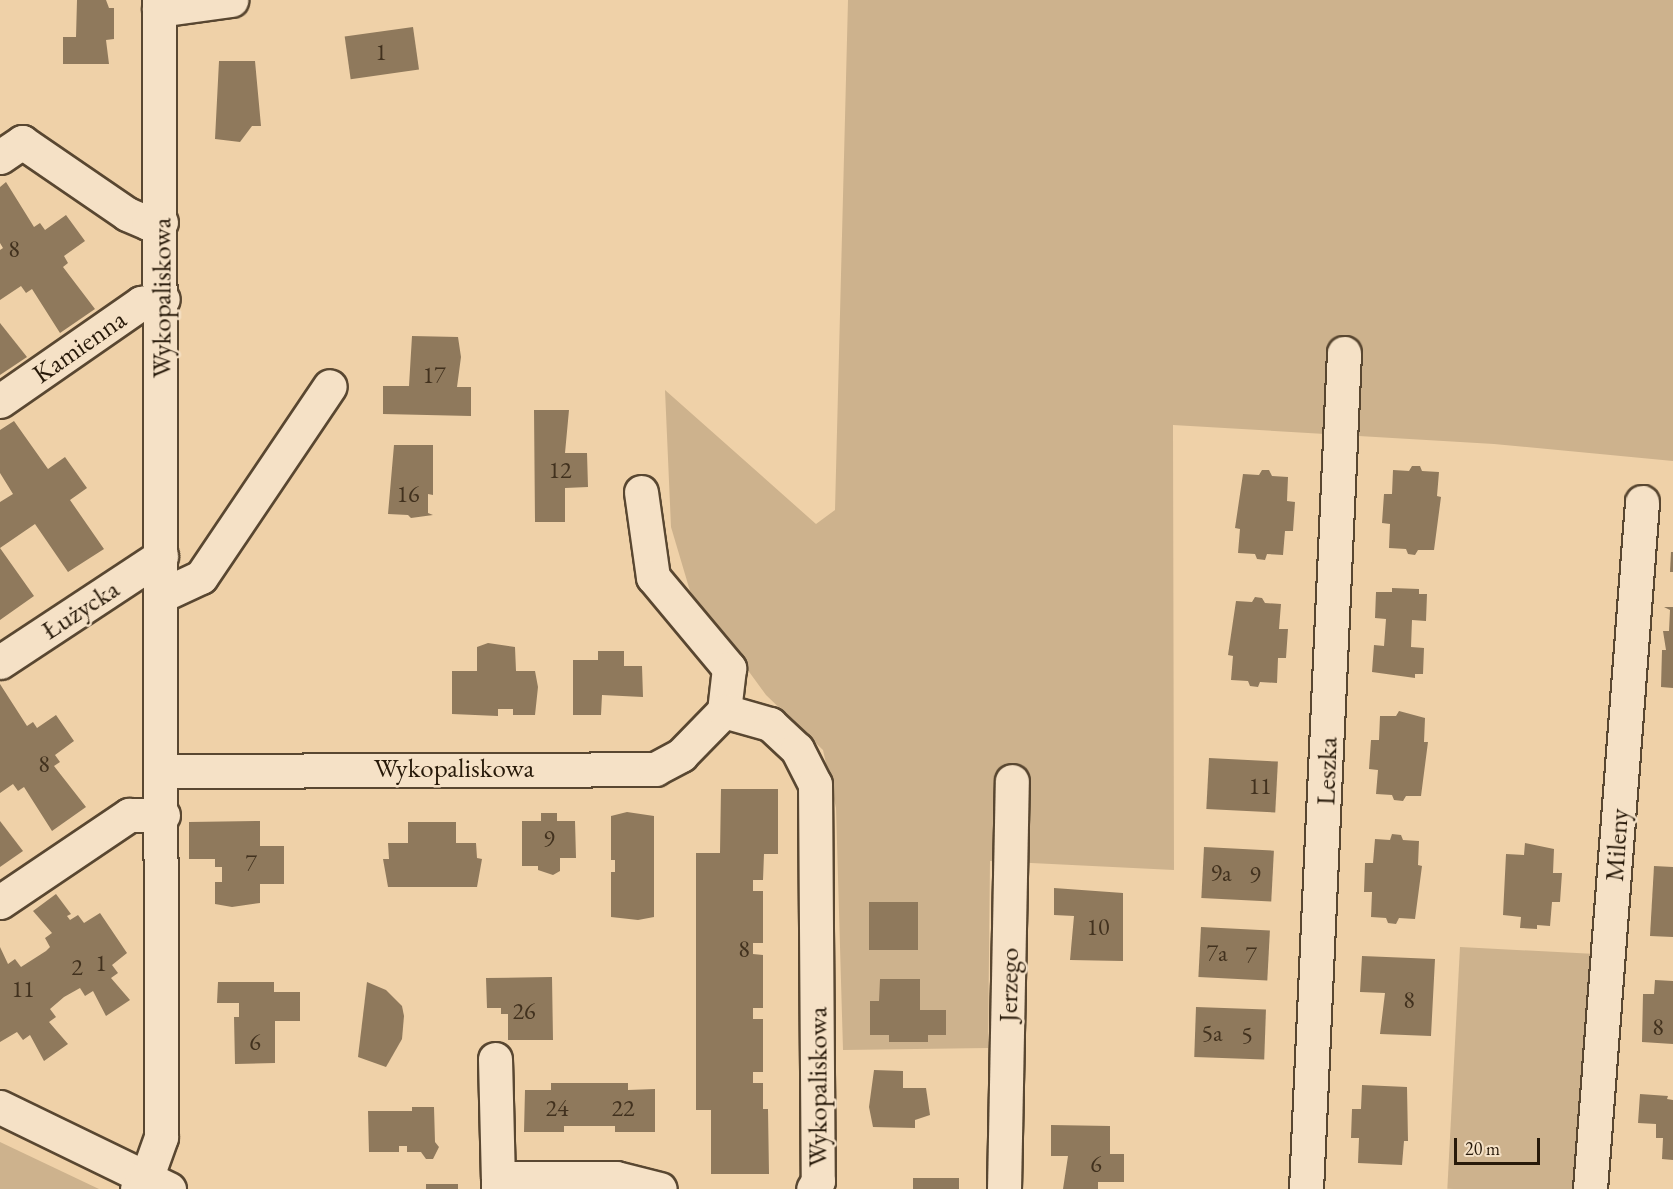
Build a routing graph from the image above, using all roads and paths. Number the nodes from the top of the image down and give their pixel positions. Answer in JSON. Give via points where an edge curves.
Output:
{"nodes":[{"id":1,"x":231,"y":0,"type":"edge"},
{"id":2,"x":159,"y":5,"type":"edge"},
{"id":3,"x":0,"y":157,"type":"edge"},
{"id":4,"x":161,"y":222,"type":"junction"},
{"id":5,"x":163,"y":299,"type":"junction"},
{"id":6,"x":1344,"y":353,"type":"dead end"},
{"id":7,"x":330,"y":386,"type":"dead end"},
{"id":8,"x":0,"y":401,"type":"edge"},
{"id":9,"x":641,"y":492,"type":"dead end"},
{"id":10,"x":1642,"y":501,"type":"dead end"},
{"id":11,"x":161,"y":556,"type":"junction"},
{"id":12,"x":160,"y":596,"type":"junction"},
{"id":13,"x":0,"y":662,"type":"edge"},
{"id":14,"x":724,"y":711,"type":"junction"},
{"id":15,"x":163,"y":771,"type":"junction"},
{"id":16,"x":1012,"y":781,"type":"dead end"},
{"id":17,"x":163,"y":815,"type":"junction"},
{"id":18,"x":0,"y":902,"type":"edge"},
{"id":19,"x":495,"y":1059,"type":"dead end"},
{"id":20,"x":0,"y":1107,"type":"edge"},
{"id":21,"x":498,"y":1183,"type":"edge"},
{"id":22,"x":151,"y":1186,"type":"edge"},
{"id":23,"x":660,"y":1189,"type":"edge"},
{"id":24,"x":813,"y":1189,"type":"edge"},
{"id":25,"x":1004,"y":1189,"type":"edge"},
{"id":26,"x":1306,"y":1189,"type":"edge"},
{"id":27,"x":1590,"y":1189,"type":"edge"}],
"edges":[{"from":1,"to":2,"type":"street"},
{"from":2,"to":4,"type":"street","name":"Wykopaliskowa"},
{"from":3,"to":4,"type":"street","via":[[22,142],[127,214],[148,223]]},
{"from":4,"to":5,"type":"street","name":"Wykopaliskowa"},
{"from":5,"to":8,"type":"street","name":"Kamienna","via":[[141,303]]},
{"from":5,"to":11,"type":"street","name":"Wykopaliskowa"},
{"from":6,"to":26,"type":"street","name":"Leszka"},
{"from":7,"to":12,"type":"street","via":[[201,577]]},
{"from":9,"to":14,"type":"street","via":[[653,577],[729,668]]},
{"from":10,"to":27,"type":"street","name":"Mileny"},
{"from":11,"to":12,"type":"street","name":"Wykopaliskowa"},
{"from":11,"to":13,"type":"street","name":"Łużycka"},
{"from":12,"to":15,"type":"street","name":"Wykopaliskowa"},
{"from":14,"to":15,"type":"street","name":"Wykopaliskowa","via":[[681,755],[656,769]]},
{"from":14,"to":24,"type":"street","name":"Wykopaliskowa","via":[[770,724],[797,748],[815,784],[818,1181]]},
{"from":15,"to":17,"type":"street","name":"Wykopaliskowa"},
{"from":16,"to":25,"type":"street","name":"Jerzego"},
{"from":17,"to":18,"type":"street","via":[[129,815]]},
{"from":17,"to":22,"type":"street","name":"Wykopaliskowa","via":[[161,1137]]},
{"from":19,"to":21,"type":"street"},
{"from":20,"to":22,"type":"street"},
{"from":21,"to":23,"type":"street","via":[[616,1178]]}]}
